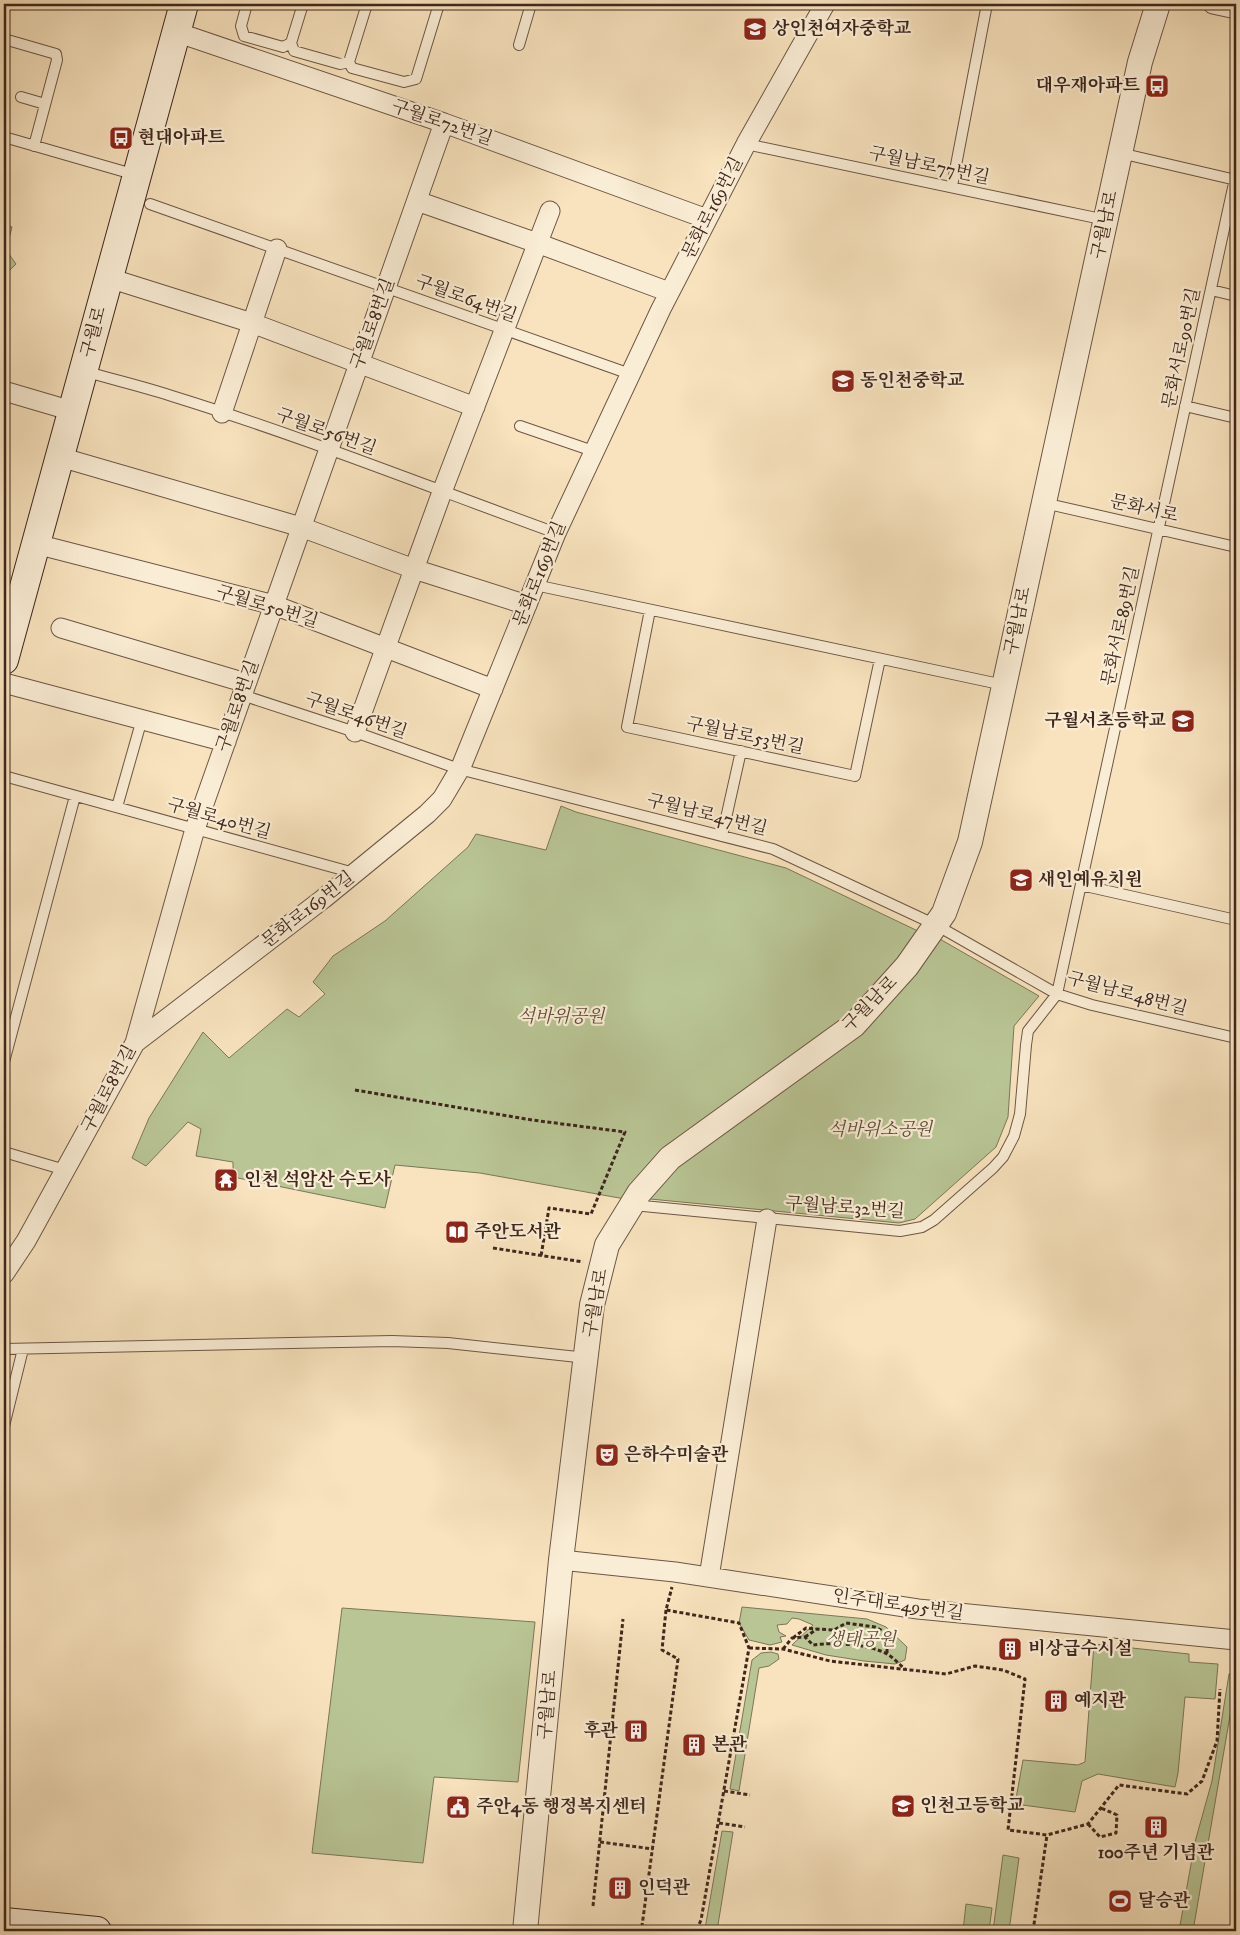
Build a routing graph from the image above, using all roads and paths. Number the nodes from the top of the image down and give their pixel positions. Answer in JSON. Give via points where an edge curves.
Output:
{"nodes":[{"id":1,"x":184,"y":4,"type":"edge"},
{"id":2,"x":247,"y":4,"type":"edge"},
{"id":3,"x":302,"y":4,"type":"edge"},
{"id":4,"x":367,"y":4,"type":"edge"},
{"id":5,"x":439,"y":4,"type":"edge"},
{"id":6,"x":532,"y":4,"type":"edge"},
{"id":7,"x":825,"y":4,"type":"edge"},
{"id":8,"x":987,"y":4,"type":"edge"},
{"id":9,"x":1158,"y":4,"type":"edge"},
{"id":10,"x":1213,"y":4,"type":"edge"},
{"id":11,"x":1236,"y":10,"type":"edge"},
{"id":12,"x":176,"y":32,"type":"junction"},
{"id":13,"x":4,"y":39,"type":"edge"},
{"id":14,"x":291,"y":43,"type":"junction"},
{"id":15,"x":519,"y":45,"type":"dead end"},
{"id":16,"x":349,"y":62,"type":"junction"},
{"id":17,"x":21,"y":97,"type":"dead end"},
{"id":18,"x":45,"y":104,"type":"junction"},
{"id":19,"x":444,"y":123,"type":"junction"},
{"id":20,"x":4,"y":137,"type":"edge"},
{"id":21,"x":746,"y":144,"type":"junction"},
{"id":22,"x":34,"y":146,"type":"junction"},
{"id":23,"x":1120,"y":153,"type":"junction"},
{"id":24,"x":137,"y":175,"type":"junction"},
{"id":25,"x":1236,"y":178,"type":"edge"},
{"id":26,"x":952,"y":186,"type":"junction"},
{"id":27,"x":417,"y":201,"type":"junction"},
{"id":28,"x":150,"y":204,"type":"dead end"},
{"id":29,"x":550,"y":211,"type":"dead end"},
{"id":30,"x":707,"y":219,"type":"junction"},
{"id":31,"x":1106,"y":220,"type":"junction"},
{"id":32,"x":537,"y":243,"type":"junction"},
{"id":33,"x":277,"y":249,"type":"junction"},
{"id":34,"x":109,"y":278,"type":"junction"},
{"id":35,"x":386,"y":288,"type":"junction"},
{"id":36,"x":1211,"y":290,"type":"junction"},
{"id":37,"x":669,"y":292,"type":"junction"},
{"id":38,"x":1236,"y":296,"type":"edge"},
{"id":39,"x":252,"y":323,"type":"junction"},
{"id":40,"x":504,"y":330,"type":"junction"},
{"id":41,"x":359,"y":364,"type":"junction"},
{"id":42,"x":83,"y":371,"type":"junction"},
{"id":43,"x":630,"y":374,"type":"junction"},
{"id":44,"x":4,"y":391,"type":"edge"},
{"id":45,"x":1185,"y":406,"type":"junction"},
{"id":46,"x":474,"y":407,"type":"junction"},
{"id":47,"x":72,"y":411,"type":"junction"},
{"id":48,"x":222,"y":413,"type":"junction"},
{"id":49,"x":1236,"y":418,"type":"edge"},
{"id":50,"x":520,"y":426,"type":"dead end"},
{"id":51,"x":329,"y":450,"type":"junction"},
{"id":52,"x":593,"y":451,"type":"junction"},
{"id":53,"x":60,"y":457,"type":"junction"},
{"id":54,"x":442,"y":492,"type":"junction"},
{"id":55,"x":1044,"y":503,"type":"junction"},
{"id":56,"x":302,"y":527,"type":"junction"},
{"id":57,"x":1158,"y":529,"type":"junction"},
{"id":58,"x":556,"y":533,"type":"junction"},
{"id":59,"x":36,"y":544,"type":"junction"},
{"id":60,"x":1236,"y":547,"type":"edge"},
{"id":61,"x":414,"y":569,"type":"junction"},
{"id":62,"x":535,"y":585,"type":"junction"},
{"id":63,"x":274,"y":605,"type":"junction"},
{"id":64,"x":527,"y":605,"type":"junction"},
{"id":65,"x":650,"y":610,"type":"junction"},
{"id":66,"x":61,"y":628,"type":"dead end"},
{"id":67,"x":386,"y":648,"type":"junction"},
{"id":68,"x":880,"y":659,"type":"junction"},
{"id":69,"x":4,"y":660,"type":"edge"},
{"id":70,"x":4,"y":683,"type":"edge"},
{"id":71,"x":1004,"y":685,"type":"junction"},
{"id":72,"x":244,"y":689,"type":"junction"},
{"id":73,"x":492,"y":689,"type":"junction"},
{"id":74,"x":142,"y":720,"type":"junction"},
{"id":75,"x":355,"y":732,"type":"junction"},
{"id":76,"x":226,"y":742,"type":"junction"},
{"id":77,"x":741,"y":752,"type":"junction"},
{"id":78,"x":459,"y":769,"type":"junction"},
{"id":79,"x":4,"y":776,"type":"edge"},
{"id":80,"x":75,"y":796,"type":"junction"},
{"id":81,"x":117,"y":807,"type":"junction"},
{"id":82,"x":195,"y":829,"type":"junction"},
{"id":83,"x":722,"y":836,"type":"junction"},
{"id":84,"x":354,"y":873,"type":"junction"},
{"id":85,"x":1081,"y":885,"type":"junction"},
{"id":86,"x":1236,"y":920,"type":"edge"},
{"id":87,"x":936,"y":926,"type":"junction"},
{"id":88,"x":1057,"y":994,"type":"junction"},
{"id":89,"x":1236,"y":1038,"type":"edge"},
{"id":90,"x":135,"y":1043,"type":"junction"},
{"id":91,"x":4,"y":1062,"type":"edge"},
{"id":92,"x":355,"y":1090,"type":"dead end"},
{"id":93,"x":4,"y":1152,"type":"edge"},
{"id":94,"x":65,"y":1170,"type":"junction"},
{"id":95,"x":631,"y":1205,"type":"junction"},
{"id":96,"x":767,"y":1218,"type":"junction"},
{"id":97,"x":492,"y":1248,"type":"dead end"},
{"id":98,"x":541,"y":1256,"type":"junction"},
{"id":99,"x":602,"y":1265,"type":"junction"},
{"id":100,"x":4,"y":1274,"type":"edge"},
{"id":101,"x":4,"y":1349,"type":"edge"},
{"id":102,"x":22,"y":1349,"type":"junction"},
{"id":103,"x":587,"y":1358,"type":"junction"},
{"id":104,"x":4,"y":1426,"type":"edge"},
{"id":105,"x":561,"y":1560,"type":"junction"},
{"id":106,"x":676,"y":1572,"type":"junction"},
{"id":107,"x":709,"y":1577,"type":"junction"},
{"id":108,"x":666,"y":1610,"type":"junction"},
{"id":109,"x":623,"y":1619,"type":"dead end"},
{"id":110,"x":817,"y":1629,"type":"junction"},
{"id":111,"x":792,"y":1638,"type":"junction"},
{"id":112,"x":804,"y":1638,"type":"junction"},
{"id":113,"x":1236,"y":1640,"type":"edge"},
{"id":114,"x":749,"y":1648,"type":"junction"},
{"id":115,"x":783,"y":1649,"type":"junction"},
{"id":116,"x":887,"y":1654,"type":"junction"},
{"id":117,"x":906,"y":1670,"type":"junction"},
{"id":118,"x":1220,"y":1689,"type":"dead end"},
{"id":119,"x":724,"y":1791,"type":"junction"},
{"id":120,"x":750,"y":1795,"type":"dead end"},
{"id":121,"x":1101,"y":1808,"type":"junction"},
{"id":122,"x":719,"y":1823,"type":"junction"},
{"id":123,"x":1088,"y":1824,"type":"junction"},
{"id":124,"x":745,"y":1827,"type":"dead end"},
{"id":125,"x":1047,"y":1835,"type":"junction"},
{"id":126,"x":600,"y":1842,"type":"junction"},
{"id":127,"x":652,"y":1849,"type":"junction"},
{"id":128,"x":593,"y":1906,"type":"dead end"},
{"id":129,"x":4,"y":1922,"type":"edge"},
{"id":130,"x":97,"y":1931,"type":"edge"},
{"id":131,"x":525,"y":1931,"type":"edge"},
{"id":132,"x":688,"y":1931,"type":"edge"},
{"id":133,"x":697,"y":1931,"type":"edge"},
{"id":134,"x":1033,"y":1931,"type":"edge"}],
"edges":[{"from":1,"to":12,"type":"main road","name":"구월로"},
{"from":2,"to":14,"type":"lane","via":[[241,26],[244,36],[283,47]]},
{"from":3,"to":14,"type":"lane"},
{"from":4,"to":16,"type":"lane"},
{"from":5,"to":16,"type":"lane","via":[[416,79],[404,82],[352,68]]},
{"from":6,"to":15,"type":"lane"},
{"from":7,"to":21,"type":"street","name":"문화로169번길"},
{"from":8,"to":26,"type":"lane"},
{"from":9,"to":23,"type":"street","name":"구월남로","via":[[1140,62]]},
{"from":10,"to":11,"type":"street"},
{"from":12,"to":19,"type":"street","name":"구월로72번길"},
{"from":12,"to":24,"type":"main road","name":"구월로"},
{"from":13,"to":18,"type":"lane","via":[[56,54]]},
{"from":14,"to":16,"type":"lane","via":[[294,51],[340,64]]},
{"from":17,"to":18,"type":"lane"},
{"from":18,"to":22,"type":"lane"},
{"from":19,"to":27,"type":"street","name":"구월로8번길"},
{"from":19,"to":30,"type":"street","name":"구월로72번길"},
{"from":20,"to":22,"type":"lane"},
{"from":21,"to":26,"type":"lane","name":"구월남로77번길"},
{"from":21,"to":30,"type":"street","name":"문화로169번길"},
{"from":22,"to":24,"type":"lane"},
{"from":23,"to":25,"type":"lane"},
{"from":23,"to":31,"type":"street","name":"구월남로"},
{"from":24,"to":34,"type":"main road","name":"구월로"},
{"from":25,"to":36,"type":"lane","name":"문화서로90번길"},
{"from":26,"to":31,"type":"lane","name":"구월남로77번길"},
{"from":27,"to":32,"type":"street"},
{"from":27,"to":35,"type":"street","name":"구월로8번길"},
{"from":28,"to":33,"type":"lane","name":"구월로64번길"},
{"from":29,"to":32,"type":"street"},
{"from":30,"to":37,"type":"street","name":"문화로169번길"},
{"from":31,"to":55,"type":"street","name":"구월남로"},
{"from":32,"to":37,"type":"street"},
{"from":32,"to":40,"type":"street"},
{"from":33,"to":35,"type":"lane","name":"구월로64번길"},
{"from":33,"to":39,"type":"street"},
{"from":34,"to":39,"type":"street"},
{"from":34,"to":42,"type":"main road","name":"구월로"},
{"from":35,"to":40,"type":"lane","name":"구월로64번길"},
{"from":35,"to":41,"type":"street","name":"구월로8번길"},
{"from":36,"to":38,"type":"lane"},
{"from":36,"to":45,"type":"lane","name":"문화서로90번길"},
{"from":37,"to":43,"type":"street","name":"문화로169번길"},
{"from":39,"to":41,"type":"street"},
{"from":39,"to":48,"type":"street"},
{"from":40,"to":43,"type":"lane","name":"구월로64번길"},
{"from":40,"to":46,"type":"street"},
{"from":41,"to":46,"type":"street"},
{"from":41,"to":51,"type":"street","name":"구월로8번길"},
{"from":42,"to":47,"type":"main road","name":"구월로"},
{"from":42,"to":48,"type":"lane","name":"구월로56번길"},
{"from":43,"to":52,"type":"street","name":"문화로169번길"},
{"from":44,"to":47,"type":"street"},
{"from":45,"to":49,"type":"lane"},
{"from":45,"to":57,"type":"lane","name":"문화서로90번길"},
{"from":46,"to":54,"type":"street"},
{"from":47,"to":53,"type":"main road","name":"구월로"},
{"from":48,"to":51,"type":"lane","name":"구월로56번길"},
{"from":50,"to":52,"type":"lane"},
{"from":51,"to":54,"type":"lane","name":"구월로56번길"},
{"from":51,"to":56,"type":"street","name":"구월로8번길"},
{"from":52,"to":58,"type":"street","name":"문화로169번길"},
{"from":53,"to":56,"type":"street"},
{"from":53,"to":59,"type":"main road","name":"구월로"},
{"from":54,"to":58,"type":"lane","name":"구월로56번길"},
{"from":54,"to":61,"type":"street"},
{"from":55,"to":57,"type":"lane","name":"문화서로"},
{"from":55,"to":71,"type":"street","name":"구월남로"},
{"from":56,"to":61,"type":"street"},
{"from":56,"to":63,"type":"street","name":"구월로8번길"},
{"from":57,"to":60,"type":"lane","name":"문화서로"},
{"from":57,"to":85,"type":"lane","name":"문화서로89번길"},
{"from":58,"to":62,"type":"street","name":"문화로169번길"},
{"from":59,"to":63,"type":"street","name":"구월로50번길"},
{"from":59,"to":69,"type":"main road","name":"구월로"},
{"from":61,"to":64,"type":"street"},
{"from":61,"to":67,"type":"street"},
{"from":62,"to":64,"type":"street","name":"문화로169번길"},
{"from":62,"to":65,"type":"lane"},
{"from":63,"to":67,"type":"street","name":"구월로50번길"},
{"from":63,"to":72,"type":"street","name":"구월로8번길"},
{"from":64,"to":73,"type":"street","name":"문화로169번길"},
{"from":65,"to":68,"type":"lane"},
{"from":65,"to":77,"type":"lane","name":"구월남로53번길","via":[[627,727]]},
{"from":66,"to":72,"type":"street"},
{"from":67,"to":73,"type":"street","name":"구월로50번길"},
{"from":67,"to":75,"type":"street"},
{"from":68,"to":71,"type":"lane"},
{"from":68,"to":77,"type":"lane","name":"구월남로53번길","via":[[855,776]]},
{"from":70,"to":74,"type":"street"},
{"from":71,"to":87,"type":"street","name":"구월남로","via":[[970,842],[944,913]]},
{"from":72,"to":75,"type":"lane","name":"구월로46번길"},
{"from":72,"to":76,"type":"street","name":"구월로8번길"},
{"from":73,"to":78,"type":"street","name":"문화로169번길"},
{"from":74,"to":76,"type":"street"},
{"from":74,"to":81,"type":"lane"},
{"from":75,"to":78,"type":"lane","name":"구월로46번길"},
{"from":76,"to":82,"type":"street","name":"구월로8번길"},
{"from":77,"to":83,"type":"lane"},
{"from":78,"to":83,"type":"lane","name":"구월남로47번길"},
{"from":78,"to":84,"type":"street","name":"문화로169번길","via":[[442,799],[427,814]]},
{"from":79,"to":80,"type":"lane","name":"구월로40번길"},
{"from":80,"to":81,"type":"lane","name":"구월로40번길"},
{"from":80,"to":91,"type":"lane"},
{"from":81,"to":82,"type":"lane","name":"구월로40번길"},
{"from":82,"to":84,"type":"lane","name":"구월로40번길"},
{"from":82,"to":90,"type":"street","name":"구월로8번길"},
{"from":83,"to":87,"type":"lane","name":"구월남로47번길","via":[[794,857]]},
{"from":84,"to":90,"type":"street","name":"문화로169번길"},
{"from":85,"to":86,"type":"lane"},
{"from":85,"to":88,"type":"lane","name":"문화서로89번길"},
{"from":87,"to":88,"type":"lane","name":"구월남로48번길"},
{"from":87,"to":95,"type":"street","name":"구월남로","via":[[907,966],[854,1025],[670,1158]]},
{"from":88,"to":89,"type":"lane","name":"구월남로48번길"},
{"from":88,"to":96,"type":"lane","name":"구월남로32번길","via":[[1028,1031],[1020,1114],[1014,1136],[1003,1157],[934,1220],[922,1227],[900,1231]]},
{"from":90,"to":94,"type":"street","name":"구월로8번길"},
{"from":92,"to":98,"type":"path","via":[[625,1132],[591,1214],[550,1208]]},
{"from":93,"to":94,"type":"lane"},
{"from":94,"to":100,"type":"street","name":"구월로8번길"},
{"from":95,"to":96,"type":"lane","name":"구월남로32번길"},
{"from":95,"to":99,"type":"street","name":"구월남로","via":[[607,1245]]},
{"from":96,"to":107,"type":"street"},
{"from":97,"to":98,"type":"path"},
{"from":98,"to":99,"type":"path"},
{"from":99,"to":103,"type":"street","name":"구월남로","via":[[592,1305]]},
{"from":101,"to":102,"type":"lane"},
{"from":102,"to":103,"type":"lane","via":[[402,1341]]},
{"from":102,"to":104,"type":"lane"},
{"from":103,"to":105,"type":"street","name":"구월남로"},
{"from":105,"to":106,"type":"street","name":"인주대로495번길"},
{"from":105,"to":131,"type":"street","name":"구월남로"},
{"from":106,"to":107,"type":"street","name":"인주대로495번길"},
{"from":106,"to":108,"type":"path"},
{"from":107,"to":113,"type":"street","name":"인주대로495번길","via":[[918,1609]]},
{"from":108,"to":114,"type":"path","via":[[739,1623]]},
{"from":108,"to":127,"type":"path","via":[[662,1650],[678,1659]]},
{"from":109,"to":126,"type":"path"},
{"from":110,"to":111,"type":"path","via":[[806,1628]]},
{"from":110,"to":112,"type":"path"},
{"from":110,"to":116,"type":"path","via":[[834,1630],[846,1623],[875,1627],[887,1633]]},
{"from":111,"to":112,"type":"path"},
{"from":111,"to":115,"type":"path"},
{"from":112,"to":116,"type":"path","via":[[813,1644],[861,1647]]},
{"from":114,"to":115,"type":"path"},
{"from":114,"to":119,"type":"path"},
{"from":115,"to":117,"type":"path","via":[[830,1661]]},
{"from":116,"to":117,"type":"path"},
{"from":117,"to":125,"type":"path","via":[[946,1674],[975,1666],[1003,1670],[1025,1679],[1008,1830]]},
{"from":118,"to":121,"type":"path","via":[[1217,1741],[1202,1781],[1187,1794],[1119,1785]]},
{"from":119,"to":120,"type":"path"},
{"from":119,"to":122,"type":"path"},
{"from":121,"to":123,"type":"path"},
{"from":121,"to":123,"type":"path","via":[[1117,1815],[1116,1833],[1100,1837]]},
{"from":122,"to":124,"type":"path"},
{"from":122,"to":133,"type":"path"},
{"from":123,"to":125,"type":"path"},
{"from":125,"to":134,"type":"path"},
{"from":126,"to":127,"type":"path"},
{"from":126,"to":128,"type":"path"},
{"from":127,"to":132,"type":"path","via":[[642,1926]]},
{"from":129,"to":130,"type":"main road"},
{"from":132,"to":133,"type":"path"}]}
